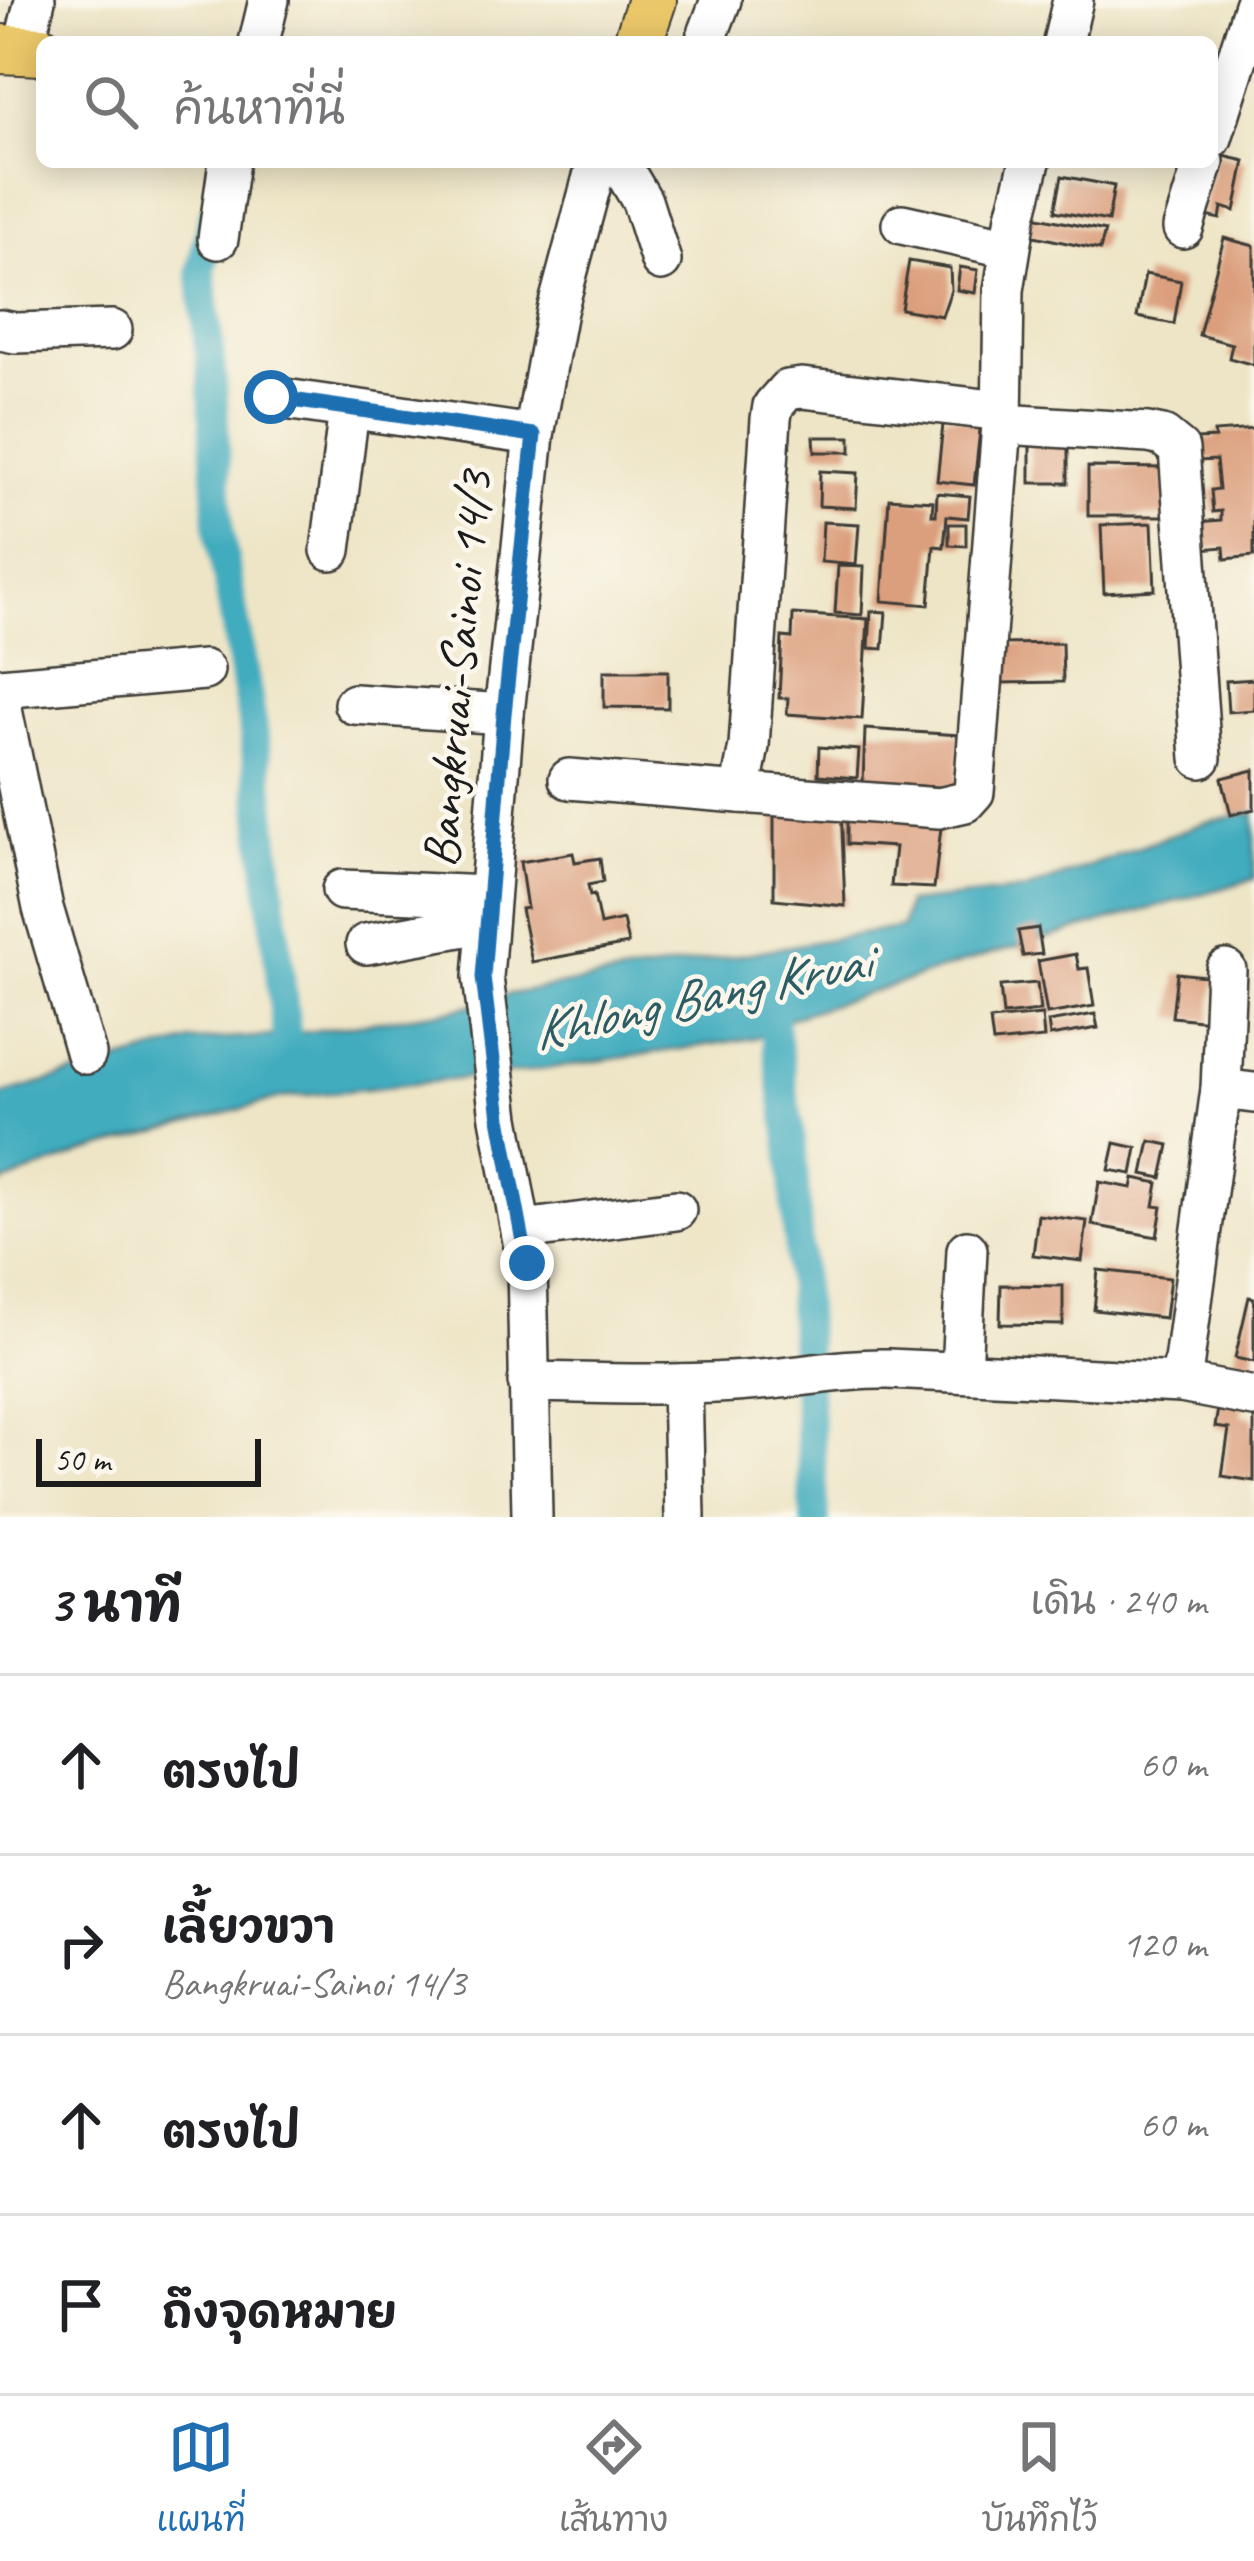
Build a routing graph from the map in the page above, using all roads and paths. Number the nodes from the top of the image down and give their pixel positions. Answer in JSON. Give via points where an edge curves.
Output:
{"nodes":[{"id":1,"x":35,"y":0,"type":"edge"},
{"id":2,"x":269,"y":0,"type":"edge"},
{"id":3,"x":652,"y":0,"type":"edge"},
{"id":4,"x":721,"y":0,"type":"edge"},
{"id":5,"x":1073,"y":0,"type":"edge"},
{"id":6,"x":1254,"y":5,"type":"edge"},
{"id":7,"x":261,"y":36,"type":"edge"},
{"id":8,"x":640,"y":36,"type":"edge"},
{"id":9,"x":707,"y":36,"type":"edge"},
{"id":10,"x":1064,"y":36,"type":"edge"},
{"id":11,"x":22,"y":50,"type":"edge"},
{"id":12,"x":1218,"y":119,"type":"edge"},
{"id":13,"x":228,"y":168,"type":"edge"},
{"id":14,"x":595,"y":168,"type":"edge"},
{"id":15,"x":623,"y":168,"type":"edge"},
{"id":16,"x":1029,"y":168,"type":"edge"},
{"id":17,"x":1202,"y":168,"type":"edge"},
{"id":18,"x":902,"y":224,"type":"dead end"},
{"id":19,"x":1183,"y":228,"type":"dead end"},
{"id":20,"x":218,"y":239,"type":"dead end"},
{"id":21,"x":1010,"y":248,"type":"junction"},
{"id":22,"x":661,"y":262,"type":"dead end"},
{"id":23,"x":0,"y":329,"type":"edge"},
{"id":24,"x":112,"y":330,"type":"dead end"},
{"id":25,"x":271,"y":397,"type":"dead end"},
{"id":26,"x":349,"y":410,"type":"junction"},
{"id":27,"x":1002,"y":418,"type":"junction"},
{"id":28,"x":534,"y":435,"type":"junction"},
{"id":29,"x":331,"y":550,"type":"dead end"},
{"id":30,"x":204,"y":670,"type":"dead end"},
{"id":31,"x":0,"y":688,"type":"edge"},
{"id":32,"x":0,"y":700,"type":"edge"},
{"id":33,"x":354,"y":704,"type":"dead end"},
{"id":34,"x":504,"y":714,"type":"junction"},
{"id":35,"x":1201,"y":758,"type":"dead end"},
{"id":36,"x":569,"y":779,"type":"dead end"},
{"id":37,"x":740,"y":793,"type":"junction"},
{"id":38,"x":341,"y":890,"type":"dead end"},
{"id":39,"x":488,"y":909,"type":"junction"},
{"id":40,"x":366,"y":944,"type":"dead end"},
{"id":41,"x":1226,"y":970,"type":"dead end"},
{"id":42,"x":86,"y":1054,"type":"dead end"},
{"id":43,"x":1237,"y":1091,"type":"edge"},
{"id":44,"x":676,"y":1210,"type":"dead end"},
{"id":45,"x":523,"y":1230,"type":"junction"},
{"id":46,"x":967,"y":1250,"type":"dead end"},
{"id":47,"x":961,"y":1372,"type":"junction"},
{"id":48,"x":528,"y":1382,"type":"junction"},
{"id":49,"x":1181,"y":1383,"type":"junction"},
{"id":50,"x":682,"y":1384,"type":"junction"},
{"id":51,"x":1254,"y":1397,"type":"edge"},
{"id":52,"x":532,"y":1517,"type":"edge"},
{"id":53,"x":686,"y":1517,"type":"edge"}],
"edges":[{"from":1,"to":11,"type":"street"},
{"from":2,"to":7,"type":"street"},
{"from":3,"to":8,"type":"main road"},
{"from":4,"to":9,"type":"street"},
{"from":5,"to":10,"type":"street"},
{"from":6,"to":12,"type":"street"},
{"from":13,"to":20,"type":"street"},
{"from":14,"to":28,"type":"street","name":"Bangkruai-Sainoi 14/3"},
{"from":15,"to":22,"type":"street"},
{"from":16,"to":21,"type":"street"},
{"from":17,"to":19,"type":"street"},
{"from":18,"to":21,"type":"street"},
{"from":21,"to":27,"type":"street"},
{"from":23,"to":24,"type":"street"},
{"from":25,"to":26,"type":"street"},
{"from":26,"to":28,"type":"street"},
{"from":26,"to":29,"type":"street"},
{"from":27,"to":35,"type":"street","via":[[1148,433],[1179,449]]},
{"from":27,"to":37,"type":"street","via":[[974,792],[939,808]]},
{"from":27,"to":37,"type":"street","via":[[802,388],[779,397]]},
{"from":28,"to":34,"type":"street","name":"Bangkruai-Sainoi 14/3"},
{"from":30,"to":31,"type":"street"},
{"from":32,"to":42,"type":"street","via":[[43,908]]},
{"from":33,"to":34,"type":"street"},
{"from":34,"to":39,"type":"street","name":"Bangkruai-Sainoi 14/3"},
{"from":36,"to":37,"type":"street"},
{"from":38,"to":39,"type":"street"},
{"from":39,"to":40,"type":"street"},
{"from":39,"to":45,"type":"street","name":"Bangkruai-Sainoi 14/3","via":[[483,977]]},
{"from":41,"to":43,"type":"street"},
{"from":43,"to":49,"type":"street"},
{"from":44,"to":45,"type":"street"},
{"from":45,"to":48,"type":"street","name":"Bangkruai-Sainoi 14/3"},
{"from":46,"to":47,"type":"street"},
{"from":47,"to":49,"type":"street"},
{"from":47,"to":50,"type":"street","via":[[845,1368]]},
{"from":48,"to":50,"type":"street"},
{"from":48,"to":52,"type":"street","name":"Bangkruai-Sainoi 14/3"},
{"from":49,"to":51,"type":"street"},
{"from":50,"to":53,"type":"street"}]}
